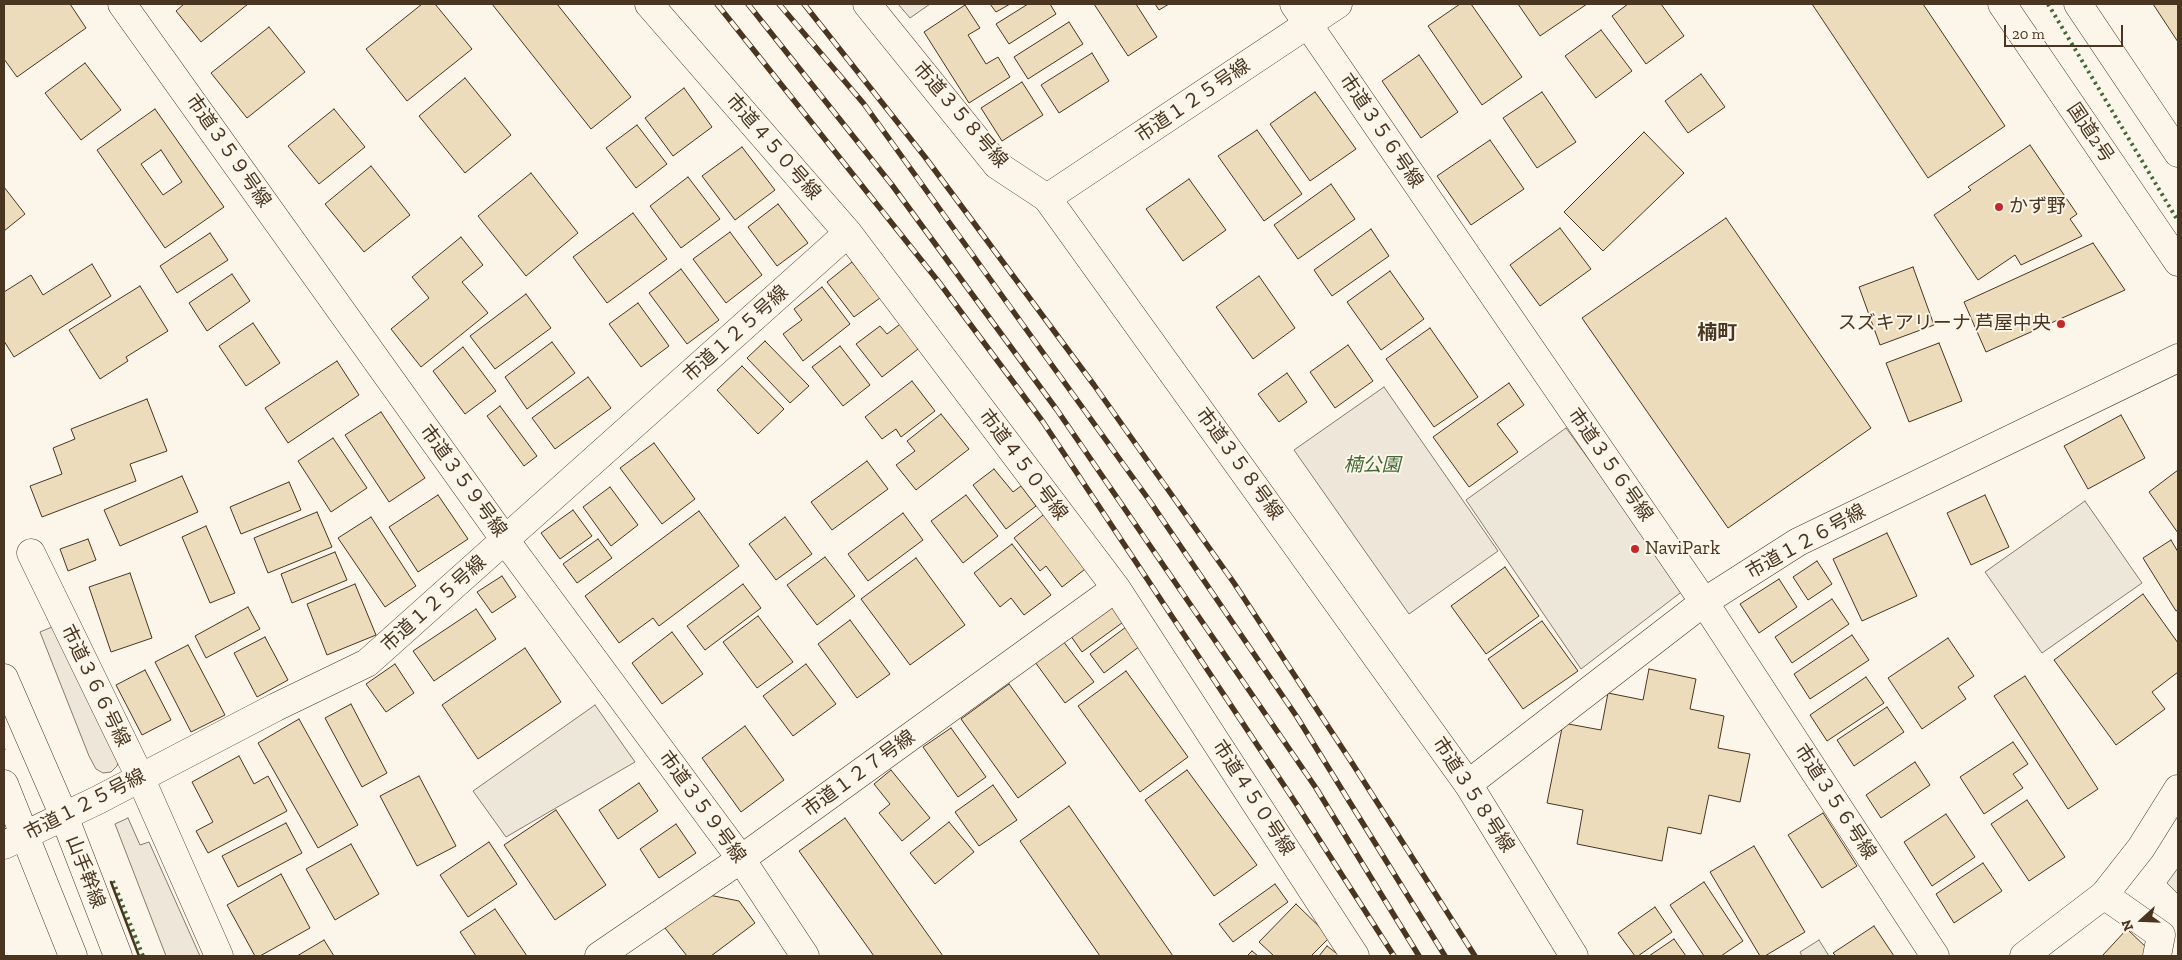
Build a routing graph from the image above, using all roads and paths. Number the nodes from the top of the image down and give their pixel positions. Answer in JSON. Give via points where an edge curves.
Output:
{"nodes":[{"id":1,"x":122,"y":4,"type":"edge"},
{"id":2,"x":650,"y":4,"type":"edge"},
{"id":3,"x":866,"y":4,"type":"edge"},
{"id":4,"x":1338,"y":4,"type":"edge"},
{"id":5,"x":2002,"y":4,"type":"edge"},
{"id":6,"x":2078,"y":4,"type":"edge"},
{"id":7,"x":1300,"y":14,"type":"edge"},
{"id":8,"x":2178,"y":153,"type":"edge"},
{"id":9,"x":1047,"y":198,"type":"junction"},
{"id":10,"x":848,"y":233,"type":"junction"},
{"id":11,"x":2178,"y":262,"type":"edge"},
{"id":12,"x":2178,"y":358,"type":"edge"},
{"id":13,"x":505,"y":540,"type":"junction"},
{"id":14,"x":30,"y":553,"type":"dead end"},
{"id":15,"x":1116,"y":588,"type":"junction"},
{"id":16,"x":1704,"y":602,"type":"junction"},
{"id":17,"x":4,"y":678,"type":"edge"},
{"id":18,"x":140,"y":777,"type":"junction"},
{"id":19,"x":4,"y":784,"type":"edge"},
{"id":20,"x":1468,"y":784,"type":"junction"},
{"id":21,"x":2178,"y":789,"type":"edge"},
{"id":22,"x":64,"y":816,"type":"junction"},
{"id":23,"x":15,"y":840,"type":"edge"},
{"id":24,"x":741,"y":859,"type":"junction"},
{"id":25,"x":2104,"y":895,"type":"junction"},
{"id":26,"x":73,"y":956,"type":"edge"},
{"id":27,"x":118,"y":956,"type":"edge"},
{"id":28,"x":219,"y":956,"type":"edge"},
{"id":29,"x":599,"y":956,"type":"edge"},
{"id":30,"x":805,"y":956,"type":"edge"},
{"id":31,"x":1356,"y":956,"type":"edge"},
{"id":32,"x":1574,"y":956,"type":"edge"},
{"id":33,"x":1935,"y":956,"type":"edge"},
{"id":34,"x":2024,"y":956,"type":"edge"},
{"id":35,"x":2157,"y":956,"type":"edge"}],
"edges":[{"from":1,"to":13,"type":"main road","name":"市道３５９号線"},
{"from":2,"to":10,"type":"main road","name":"市道４５０号線"},
{"from":3,"to":9,"type":"main road","name":"市道３５８号線","via":[[998,165]]},
{"from":4,"to":7,"type":"main road","name":"市道１２５号線"},
{"from":5,"to":11,"type":"main road","name":"国道2号"},
{"from":6,"to":8,"type":"main road"},
{"from":7,"to":9,"type":"main road","name":"市道１２５号線"},
{"from":7,"to":16,"type":"main road","name":"市道３５６号線"},
{"from":9,"to":20,"type":"main road","name":"市道３５８号線"},
{"from":10,"to":13,"type":"main road","name":"市道１２５号線"},
{"from":10,"to":15,"type":"main road","name":"市道４５０号線"},
{"from":12,"to":16,"type":"main road","name":"市道１２６号線","via":[[1798,542]]},
{"from":13,"to":18,"type":"main road","name":"市道１２５号線","via":[[367,663]]},
{"from":13,"to":24,"type":"main road","name":"市道３５９号線"},
{"from":14,"to":18,"type":"main road","name":"市道３６６号線"},
{"from":15,"to":24,"type":"main road","name":"市道１２７号線"},
{"from":15,"to":31,"type":"main road","name":"市道４５０号線"},
{"from":16,"to":20,"type":"main road","name":"市道１２６号線"},
{"from":16,"to":33,"type":"main road","name":"市道３５６号線"},
{"from":17,"to":22,"type":"main road","name":"山手幹線"},
{"from":18,"to":22,"type":"main road","name":"市道１２５号線"},
{"from":18,"to":28,"type":"main road","name":"市道３６６号線"},
{"from":19,"to":23,"type":"main road"},
{"from":20,"to":32,"type":"main road","name":"市道３５８号線"},
{"from":21,"to":25,"type":"main road","via":[[2141,848]]},
{"from":22,"to":23,"type":"main road","name":"市道１２５号線"},
{"from":22,"to":27,"type":"main road","name":"山手幹線"},
{"from":23,"to":26,"type":"main road"},
{"from":24,"to":29,"type":"main road","name":"市道１２７号線"},
{"from":24,"to":30,"type":"main road","name":"市道３５９号線"},
{"from":25,"to":34,"type":"main road"},
{"from":25,"to":35,"type":"main road","via":[[2161,935]]}]}
